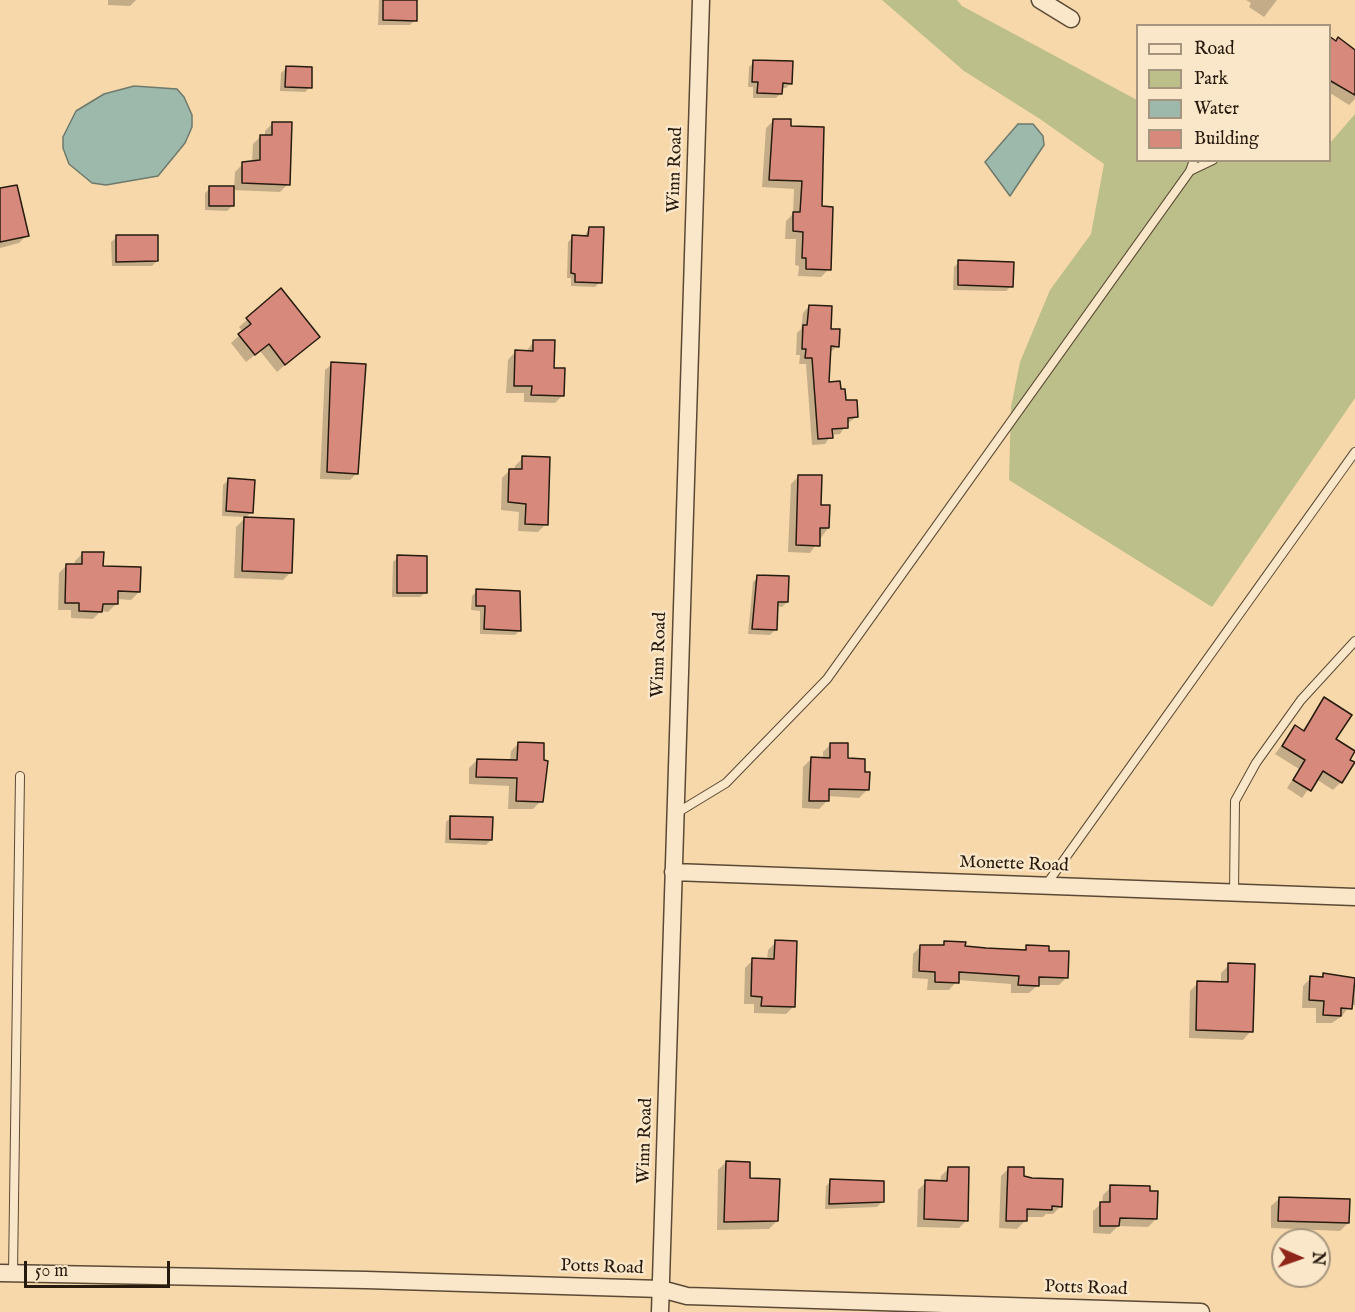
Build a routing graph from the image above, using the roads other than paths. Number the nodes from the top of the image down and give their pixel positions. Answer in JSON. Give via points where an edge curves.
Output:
{"nodes":[{"id":1,"x":701,"y":0,"type":"edge"},
{"id":2,"x":1040,"y":0,"type":"edge"},
{"id":3,"x":1071,"y":19,"type":"dead end"},
{"id":4,"x":1193,"y":162,"type":"edge"},
{"id":5,"x":1209,"y":162,"type":"edge"},
{"id":6,"x":1191,"y":171,"type":"junction"},
{"id":7,"x":1355,"y":452,"type":"edge"},
{"id":8,"x":1355,"y":641,"type":"edge"},
{"id":9,"x":20,"y":776,"type":"dead end"},
{"id":10,"x":675,"y":815,"type":"junction"},
{"id":11,"x":673,"y":872,"type":"junction"},
{"id":12,"x":1046,"y":885,"type":"junction"},
{"id":13,"x":1234,"y":893,"type":"junction"},
{"id":14,"x":1355,"y":897,"type":"edge"},
{"id":15,"x":6,"y":1273,"type":"edge"},
{"id":16,"x":661,"y":1290,"type":"junction"},
{"id":17,"x":660,"y":1312,"type":"edge"},
{"id":18,"x":1201,"y":1312,"type":"edge"}],
"edges":[{"from":1,"to":10,"type":"street","name":"Winn Road"},
{"from":2,"to":3,"type":"street"},
{"from":4,"to":6,"type":"lane"},
{"from":5,"to":6,"type":"lane"},
{"from":6,"to":10,"type":"lane","via":[[826,679],[726,783]]},
{"from":7,"to":12,"type":"lane"},
{"from":8,"to":13,"type":"lane","via":[[1301,700],[1256,763],[1235,801]]},
{"from":9,"to":15,"type":"lane"},
{"from":10,"to":11,"type":"street","name":"Winn Road"},
{"from":11,"to":12,"type":"street","name":"Monette Road"},
{"from":11,"to":16,"type":"street","name":"Winn Road"},
{"from":12,"to":13,"type":"street","name":"Monette Road"},
{"from":13,"to":14,"type":"street","name":"Monette Road"},
{"from":15,"to":16,"type":"street","name":"Potts Road"},
{"from":16,"to":17,"type":"street","name":"Winn Road"},
{"from":16,"to":18,"type":"street","name":"Potts Road","via":[[687,1296]]}]}
